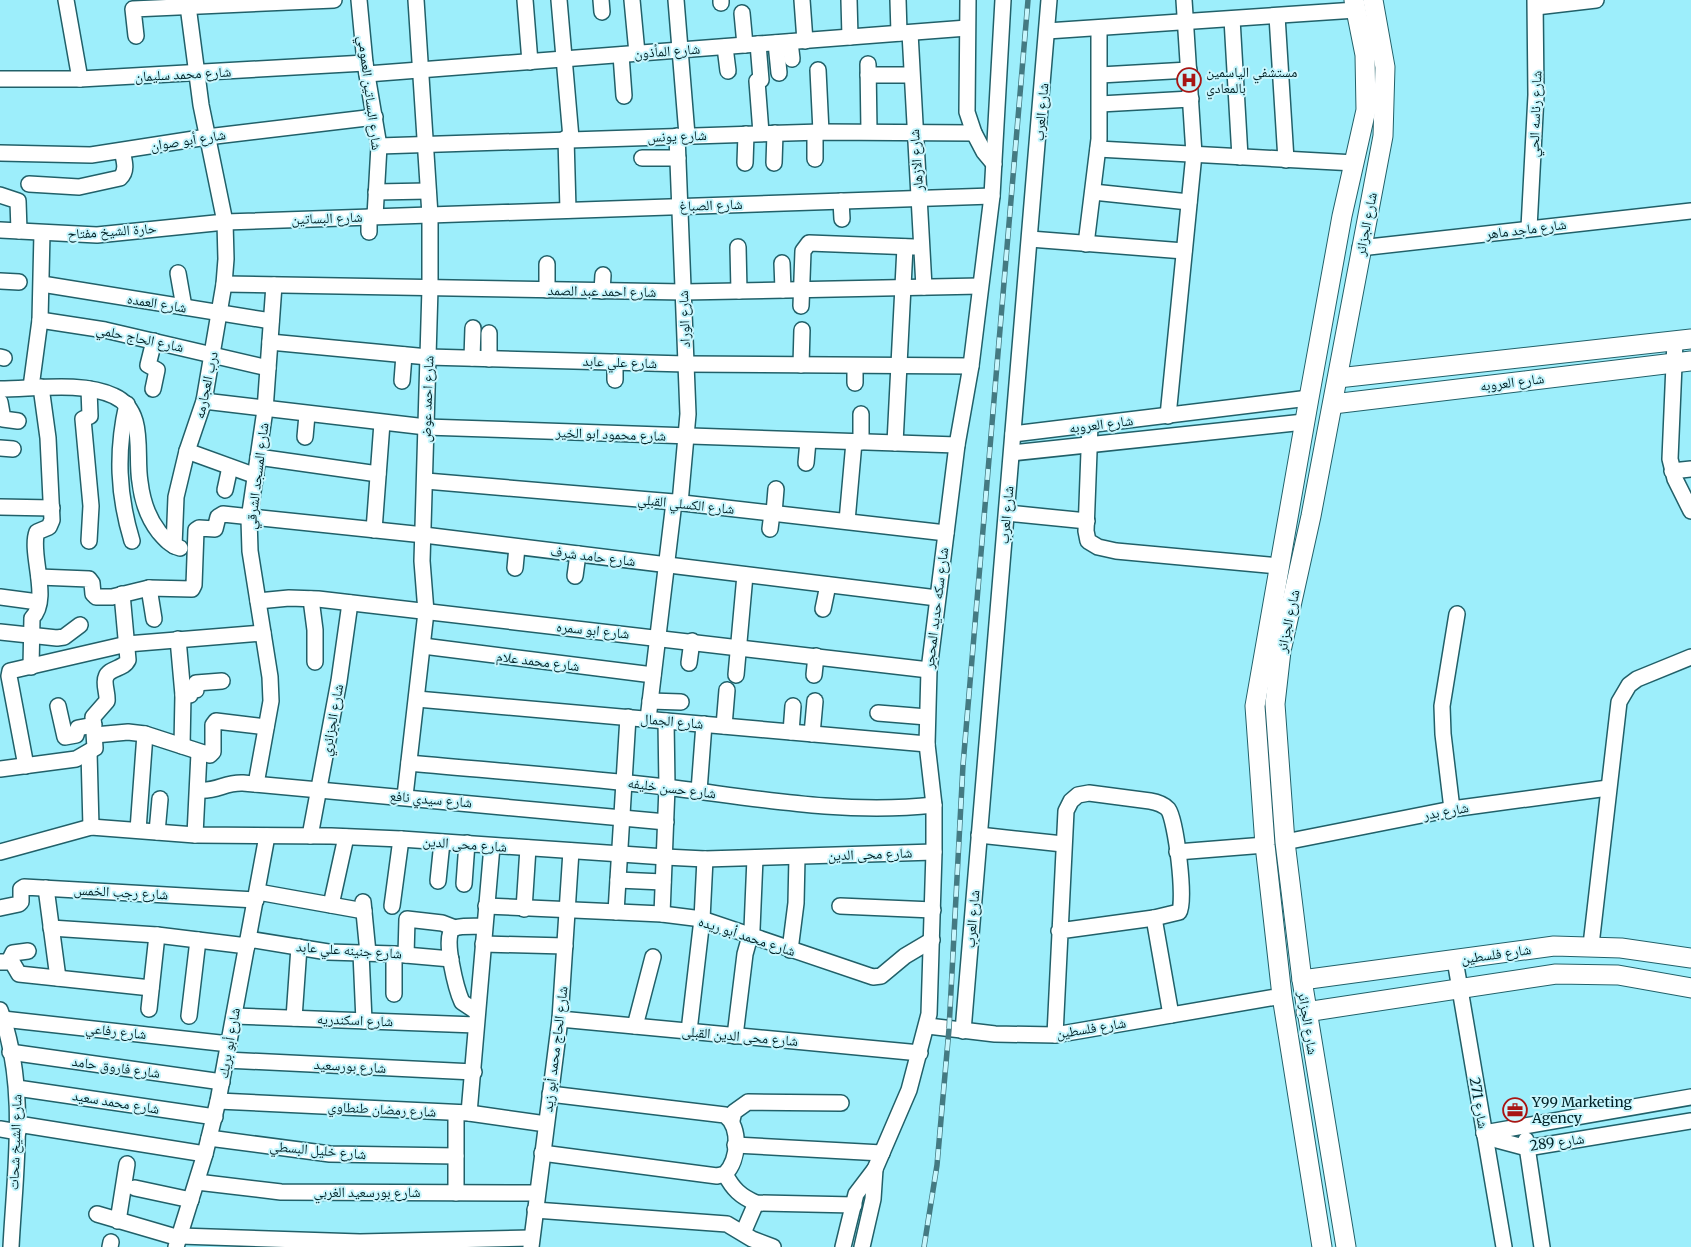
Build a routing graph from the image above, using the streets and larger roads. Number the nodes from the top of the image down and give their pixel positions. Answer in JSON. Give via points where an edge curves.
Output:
{"nodes":[{"id":1,"x":66,"y":0,"type":"edge"},
{"id":2,"x":334,"y":0,"type":"edge"},
{"id":3,"x":359,"y":0,"type":"edge"},
{"id":4,"x":416,"y":0,"type":"edge"},
{"id":5,"x":525,"y":0,"type":"edge"},
{"id":6,"x":559,"y":0,"type":"edge"},
{"id":7,"x":632,"y":0,"type":"edge"},
{"id":8,"x":676,"y":0,"type":"edge"},
{"id":9,"x":802,"y":0,"type":"edge"},
{"id":10,"x":849,"y":0,"type":"edge"},
{"id":11,"x":898,"y":0,"type":"edge"},
{"id":12,"x":968,"y":0,"type":"edge"},
{"id":13,"x":1002,"y":0,"type":"edge"},
{"id":14,"x":1049,"y":0,"type":"edge"},
{"id":15,"x":1184,"y":0,"type":"edge"},
{"id":16,"x":1373,"y":0,"type":"edge"},
{"id":17,"x":1596,"y":0,"type":"edge"},
{"id":18,"x":227,"y":2,"type":"edge"},
{"id":19,"x":1535,"y":4,"type":"edge"},
{"id":20,"x":131,"y":5,"type":"edge"},
{"id":21,"x":1355,"y":5,"type":"edge"},
{"id":22,"x":188,"y":6,"type":"junction"},
{"id":23,"x":742,"y":13,"type":"dead end"},
{"id":24,"x":1276,"y":16,"type":"junction"},
{"id":25,"x":1232,"y":19,"type":"junction"},
{"id":26,"x":1186,"y":22,"type":"junction"},
{"id":27,"x":967,"y":28,"type":"junction"},
{"id":28,"x":1100,"y":28,"type":"junction"},
{"id":29,"x":1047,"y":31,"type":"junction"},
{"id":30,"x":904,"y":33,"type":"junction"},
{"id":31,"x":136,"y":36,"type":"dead end"},
{"id":32,"x":850,"y":37,"type":"junction"},
{"id":33,"x":791,"y":42,"type":"junction"},
{"id":34,"x":752,"y":45,"type":"junction"},
{"id":35,"x":725,"y":47,"type":"junction"},
{"id":36,"x":680,"y":50,"type":"junction"},
{"id":37,"x":637,"y":54,"type":"junction"},
{"id":38,"x":621,"y":55,"type":"junction"},
{"id":39,"x":564,"y":59,"type":"junction"},
{"id":40,"x":792,"y":59,"type":"dead end"},
{"id":41,"x":530,"y":62,"type":"junction"},
{"id":42,"x":366,"y":69,"type":"junction"},
{"id":43,"x":420,"y":70,"type":"junction"},
{"id":44,"x":818,"y":70,"type":"dead end"},
{"id":45,"x":1189,"y":70,"type":"junction"},
{"id":46,"x":728,"y":71,"type":"dead end"},
{"id":47,"x":779,"y":73,"type":"dead end"},
{"id":48,"x":196,"y":74,"type":"junction"},
{"id":49,"x":912,"y":75,"type":"junction"},
{"id":50,"x":1100,"y":75,"type":"junction"},
{"id":51,"x":0,"y":79,"type":"edge"},
{"id":52,"x":80,"y":79,"type":"junction"},
{"id":53,"x":624,"y":96,"type":"dead end"},
{"id":54,"x":1191,"y":99,"type":"junction"},
{"id":55,"x":1100,"y":104,"type":"junction"},
{"id":56,"x":375,"y":117,"type":"junction"},
{"id":57,"x":869,"y":131,"type":"junction"},
{"id":58,"x":914,"y":131,"type":"junction"},
{"id":59,"x":818,"y":132,"type":"junction"},
{"id":60,"x":761,"y":133,"type":"junction"},
{"id":61,"x":974,"y":133,"type":"junction"},
{"id":62,"x":682,"y":136,"type":"junction"},
{"id":63,"x":208,"y":137,"type":"junction"},
{"id":64,"x":568,"y":138,"type":"junction"},
{"id":65,"x":426,"y":144,"type":"junction"},
{"id":66,"x":379,"y":146,"type":"junction"},
{"id":67,"x":1098,"y":149,"type":"junction"},
{"id":68,"x":122,"y":151,"type":"junction"},
{"id":69,"x":0,"y":154,"type":"edge"},
{"id":70,"x":1194,"y":154,"type":"junction"},
{"id":71,"x":1240,"y":157,"type":"junction"},
{"id":72,"x":642,"y":158,"type":"dead end"},
{"id":73,"x":678,"y":158,"type":"junction"},
{"id":74,"x":815,"y":159,"type":"dead end"},
{"id":75,"x":1286,"y":160,"type":"junction"},
{"id":76,"x":745,"y":163,"type":"dead end"},
{"id":77,"x":774,"y":163,"type":"dead end"},
{"id":78,"x":1355,"y":163,"type":"junction"},
{"id":79,"x":994,"y":164,"type":"junction"},
{"id":80,"x":29,"y":184,"type":"dead end"},
{"id":81,"x":1372,"y":189,"type":"junction"},
{"id":82,"x":428,"y":191,"type":"junction"},
{"id":83,"x":376,"y":192,"type":"junction"},
{"id":84,"x":1093,"y":192,"type":"junction"},
{"id":85,"x":1348,"y":192,"type":"junction"},
{"id":86,"x":0,"y":195,"type":"edge"},
{"id":87,"x":992,"y":196,"type":"junction"},
{"id":88,"x":919,"y":198,"type":"junction"},
{"id":89,"x":841,"y":201,"type":"junction"},
{"id":90,"x":1189,"y":202,"type":"junction"},
{"id":91,"x":681,"y":206,"type":"junction"},
{"id":92,"x":568,"y":210,"type":"junction"},
{"id":93,"x":1691,"y":211,"type":"edge"},
{"id":94,"x":430,"y":215,"type":"junction"},
{"id":95,"x":1342,"y":216,"type":"junction"},
{"id":96,"x":372,"y":217,"type":"junction"},
{"id":97,"x":1366,"y":218,"type":"junction"},
{"id":98,"x":842,"y":219,"type":"dead end"},
{"id":99,"x":225,"y":222,"type":"junction"},
{"id":100,"x":1529,"y":228,"type":"junction"},
{"id":101,"x":0,"y":230,"type":"edge"},
{"id":102,"x":19,"y":231,"type":"junction"},
{"id":103,"x":370,"y":232,"type":"dead end"},
{"id":104,"x":42,"y":233,"type":"junction"},
{"id":105,"x":1030,"y":239,"type":"junction"},
{"id":106,"x":1086,"y":244,"type":"junction"},
{"id":107,"x":738,"y":247,"type":"dead end"},
{"id":108,"x":905,"y":247,"type":"junction"},
{"id":109,"x":922,"y":248,"type":"junction"},
{"id":110,"x":1360,"y":248,"type":"junction"},
{"id":111,"x":1184,"y":251,"type":"junction"},
{"id":112,"x":782,"y":263,"type":"dead end"},
{"id":113,"x":547,"y":264,"type":"dead end"},
{"id":114,"x":178,"y":273,"type":"dead end"},
{"id":115,"x":603,"y":275,"type":"dead end"},
{"id":116,"x":0,"y":281,"type":"edge"},
{"id":117,"x":19,"y":282,"type":"dead end"},
{"id":118,"x":42,"y":284,"type":"junction"},
{"id":119,"x":224,"y":284,"type":"junction"},
{"id":120,"x":274,"y":285,"type":"junction"},
{"id":121,"x":980,"y":286,"type":"junction"},
{"id":122,"x":904,"y":287,"type":"junction"},
{"id":123,"x":924,"y":287,"type":"junction"},
{"id":124,"x":430,"y":288,"type":"junction"},
{"id":125,"x":802,"y":289,"type":"junction"},
{"id":126,"x":547,"y":290,"type":"junction"},
{"id":127,"x":783,"y":290,"type":"junction"},
{"id":128,"x":602,"y":291,"type":"junction"},
{"id":129,"x":740,"y":291,"type":"junction"},
{"id":130,"x":684,"y":292,"type":"junction"},
{"id":131,"x":802,"y":306,"type":"dead end"},
{"id":132,"x":184,"y":307,"type":"junction"},
{"id":133,"x":219,"y":313,"type":"junction"},
{"id":134,"x":40,"y":320,"type":"junction"},
{"id":135,"x":271,"y":321,"type":"junction"},
{"id":136,"x":473,"y":328,"type":"dead end"},
{"id":137,"x":802,"y":330,"type":"dead end"},
{"id":138,"x":489,"y":333,"type":"dead end"},
{"id":139,"x":1683,"y":340,"type":"edge"},
{"id":140,"x":154,"y":341,"type":"junction"},
{"id":141,"x":270,"y":342,"type":"junction"},
{"id":142,"x":213,"y":354,"type":"junction"},
{"id":143,"x":404,"y":355,"type":"junction"},
{"id":144,"x":428,"y":357,"type":"junction"},
{"id":145,"x":472,"y":358,"type":"junction"},
{"id":146,"x":489,"y":359,"type":"junction"},
{"id":147,"x":615,"y":362,"type":"junction"},
{"id":148,"x":1683,"y":362,"type":"edge"},
{"id":149,"x":686,"y":364,"type":"junction"},
{"id":150,"x":900,"y":365,"type":"junction"},
{"id":151,"x":855,"y":366,"type":"junction"},
{"id":152,"x":971,"y":366,"type":"junction"},
{"id":153,"x":268,"y":368,"type":"junction"},
{"id":154,"x":808,"y":370,"type":"junction"},
{"id":155,"x":1338,"y":378,"type":"junction"},
{"id":156,"x":615,"y":380,"type":"dead end"},
{"id":157,"x":855,"y":382,"type":"dead end"},
{"id":158,"x":428,"y":385,"type":"junction"},
{"id":159,"x":36,"y":387,"type":"junction"},
{"id":160,"x":89,"y":389,"type":"junction"},
{"id":161,"x":153,"y":389,"type":"dead end"},
{"id":162,"x":0,"y":390,"type":"edge"},
{"id":163,"x":1308,"y":398,"type":"junction"},
{"id":164,"x":204,"y":401,"type":"junction"},
{"id":165,"x":0,"y":402,"type":"edge"},
{"id":166,"x":127,"y":404,"type":"junction"},
{"id":167,"x":1333,"y":404,"type":"junction"},
{"id":168,"x":265,"y":410,"type":"junction"},
{"id":169,"x":861,"y":414,"type":"dead end"},
{"id":170,"x":307,"y":415,"type":"junction"},
{"id":171,"x":1168,"y":416,"type":"junction"},
{"id":172,"x":18,"y":421,"type":"dead end"},
{"id":173,"x":1304,"y":422,"type":"junction"},
{"id":174,"x":382,"y":423,"type":"junction"},
{"id":175,"x":1090,"y":425,"type":"junction"},
{"id":176,"x":426,"y":427,"type":"junction"},
{"id":177,"x":1013,"y":434,"type":"junction"},
{"id":178,"x":305,"y":437,"type":"dead end"},
{"id":179,"x":687,"y":437,"type":"junction"},
{"id":180,"x":808,"y":441,"type":"junction"},
{"id":181,"x":857,"y":442,"type":"junction"},
{"id":182,"x":895,"y":443,"type":"junction"},
{"id":183,"x":957,"y":445,"type":"junction"},
{"id":184,"x":1090,"y":446,"type":"junction"},
{"id":185,"x":187,"y":451,"type":"junction"},
{"id":186,"x":1012,"y":453,"type":"junction"},
{"id":187,"x":258,"y":457,"type":"junction"},
{"id":188,"x":806,"y":463,"type":"dead end"},
{"id":189,"x":230,"y":467,"type":"junction"},
{"id":190,"x":1691,"y":469,"type":"edge"},
{"id":191,"x":1672,"y":471,"type":"junction"},
{"id":192,"x":378,"y":474,"type":"junction"},
{"id":193,"x":256,"y":476,"type":"junction"},
{"id":194,"x":426,"y":481,"type":"junction"},
{"id":195,"x":776,"y":489,"type":"dead end"},
{"id":196,"x":225,"y":490,"type":"dead end"},
{"id":197,"x":677,"y":502,"type":"junction"},
{"id":198,"x":0,"y":507,"type":"edge"},
{"id":199,"x":52,"y":508,"type":"junction"},
{"id":200,"x":1691,"y":511,"type":"edge"},
{"id":201,"x":773,"y":513,"type":"junction"},
{"id":202,"x":1007,"y":513,"type":"junction"},
{"id":203,"x":249,"y":519,"type":"junction"},
{"id":204,"x":1087,"y":521,"type":"junction"},
{"id":205,"x":847,"y":522,"type":"junction"},
{"id":206,"x":770,"y":529,"type":"dead end"},
{"id":207,"x":374,"y":530,"type":"junction"},
{"id":208,"x":946,"y":532,"type":"junction"},
{"id":209,"x":424,"y":535,"type":"junction"},
{"id":210,"x":89,"y":541,"type":"dead end"},
{"id":211,"x":132,"y":541,"type":"dead end"},
{"id":212,"x":174,"y":546,"type":"junction"},
{"id":213,"x":518,"y":547,"type":"junction"},
{"id":214,"x":194,"y":550,"type":"junction"},
{"id":215,"x":578,"y":554,"type":"junction"},
{"id":216,"x":666,"y":565,"type":"junction"},
{"id":217,"x":1279,"y":566,"type":"junction"},
{"id":218,"x":515,"y":568,"type":"dead end"},
{"id":219,"x":745,"y":575,"type":"junction"},
{"id":220,"x":575,"y":576,"type":"dead end"},
{"id":221,"x":39,"y":577,"type":"junction"},
{"id":222,"x":828,"y":585,"type":"junction"},
{"id":223,"x":149,"y":588,"type":"junction"},
{"id":224,"x":122,"y":594,"type":"junction"},
{"id":225,"x":0,"y":597,"type":"edge"},
{"id":226,"x":936,"y":598,"type":"junction"},
{"id":227,"x":311,"y":599,"type":"junction"},
{"id":228,"x":258,"y":601,"type":"junction"},
{"id":229,"x":38,"y":602,"type":"junction"},
{"id":230,"x":350,"y":603,"type":"junction"},
{"id":231,"x":823,"y":609,"type":"dead end"},
{"id":232,"x":426,"y":612,"type":"junction"},
{"id":233,"x":1457,"y":614,"type":"dead end"},
{"id":234,"x":154,"y":619,"type":"dead end"},
{"id":235,"x":80,"y":625,"type":"dead end"},
{"id":236,"x":0,"y":632,"type":"edge"},
{"id":237,"x":263,"y":633,"type":"junction"},
{"id":238,"x":32,"y":636,"type":"junction"},
{"id":239,"x":658,"y":637,"type":"junction"},
{"id":240,"x":178,"y":639,"type":"junction"},
{"id":241,"x":692,"y":641,"type":"junction"},
{"id":242,"x":127,"y":644,"type":"junction"},
{"id":243,"x":423,"y":646,"type":"junction"},
{"id":244,"x":738,"y":647,"type":"junction"},
{"id":245,"x":816,"y":656,"type":"junction"},
{"id":246,"x":1691,"y":658,"type":"edge"},
{"id":247,"x":314,"y":662,"type":"dead end"},
{"id":248,"x":689,"y":663,"type":"dead end"},
{"id":249,"x":31,"y":667,"type":"junction"},
{"id":250,"x":928,"y":670,"type":"junction"},
{"id":251,"x":653,"y":675,"type":"junction"},
{"id":252,"x":736,"y":675,"type":"dead end"},
{"id":253,"x":814,"y":675,"type":"dead end"},
{"id":254,"x":222,"y":681,"type":"dead end"},
{"id":255,"x":727,"y":690,"type":"dead end"},
{"id":256,"x":6,"y":693,"type":"edge"},
{"id":257,"x":184,"y":695,"type":"junction"},
{"id":258,"x":417,"y":699,"type":"junction"},
{"id":259,"x":650,"y":701,"type":"junction"},
{"id":260,"x":815,"y":701,"type":"dead end"},
{"id":261,"x":681,"y":702,"type":"dead end"},
{"id":262,"x":58,"y":706,"type":"dead end"},
{"id":263,"x":793,"y":706,"type":"dead end"},
{"id":264,"x":878,"y":714,"type":"dead end"},
{"id":265,"x":628,"y":717,"type":"junction"},
{"id":266,"x":927,"y":717,"type":"junction"},
{"id":267,"x":648,"y":719,"type":"junction"},
{"id":268,"x":666,"y":721,"type":"junction"},
{"id":269,"x":704,"y":724,"type":"junction"},
{"id":270,"x":724,"y":726,"type":"junction"},
{"id":271,"x":266,"y":727,"type":"junction"},
{"id":272,"x":95,"y":730,"type":"junction"},
{"id":273,"x":791,"y":732,"type":"junction"},
{"id":274,"x":145,"y":734,"type":"junction"},
{"id":275,"x":812,"y":734,"type":"junction"},
{"id":276,"x":927,"y":744,"type":"junction"},
{"id":277,"x":182,"y":746,"type":"junction"},
{"id":278,"x":89,"y":752,"type":"junction"},
{"id":279,"x":206,"y":754,"type":"junction"},
{"id":280,"x":409,"y":762,"type":"junction"},
{"id":281,"x":26,"y":766,"type":"junction"},
{"id":282,"x":0,"y":769,"type":"edge"},
{"id":283,"x":624,"y":783,"type":"junction"},
{"id":284,"x":256,"y":784,"type":"junction"},
{"id":285,"x":667,"y":787,"type":"junction"},
{"id":286,"x":1608,"y":788,"type":"junction"},
{"id":287,"x":198,"y":790,"type":"junction"},
{"id":288,"x":318,"y":790,"type":"junction"},
{"id":289,"x":699,"y":791,"type":"junction"},
{"id":290,"x":405,"y":796,"type":"junction"},
{"id":291,"x":160,"y":799,"type":"dead end"},
{"id":292,"x":934,"y":805,"type":"junction"},
{"id":293,"x":1452,"y":809,"type":"junction"},
{"id":294,"x":622,"y":818,"type":"junction"},
{"id":295,"x":666,"y":822,"type":"junction"},
{"id":296,"x":91,"y":827,"type":"junction"},
{"id":297,"x":138,"y":830,"type":"junction"},
{"id":298,"x":157,"y":832,"type":"junction"},
{"id":299,"x":195,"y":835,"type":"junction"},
{"id":300,"x":980,"y":835,"type":"junction"},
{"id":301,"x":267,"y":836,"type":"junction"},
{"id":302,"x":310,"y":836,"type":"junction"},
{"id":303,"x":346,"y":837,"type":"junction"},
{"id":304,"x":400,"y":839,"type":"junction"},
{"id":305,"x":442,"y":842,"type":"junction"},
{"id":306,"x":1285,"y":842,"type":"junction"},
{"id":307,"x":467,"y":843,"type":"junction"},
{"id":308,"x":1063,"y":844,"type":"junction"},
{"id":309,"x":1265,"y":844,"type":"junction"},
{"id":310,"x":492,"y":846,"type":"junction"},
{"id":311,"x":528,"y":848,"type":"junction"},
{"id":312,"x":571,"y":851,"type":"junction"},
{"id":313,"x":0,"y":852,"type":"edge"},
{"id":314,"x":934,"y":852,"type":"junction"},
{"id":315,"x":1177,"y":852,"type":"junction"},
{"id":316,"x":620,"y":855,"type":"junction"},
{"id":317,"x":797,"y":857,"type":"junction"},
{"id":318,"x":664,"y":858,"type":"junction"},
{"id":319,"x":755,"y":858,"type":"junction"},
{"id":320,"x":705,"y":859,"type":"junction"},
{"id":321,"x":618,"y":880,"type":"junction"},
{"id":322,"x":438,"y":881,"type":"dead end"},
{"id":323,"x":664,"y":882,"type":"junction"},
{"id":324,"x":464,"y":884,"type":"dead end"},
{"id":325,"x":46,"y":888,"type":"junction"},
{"id":326,"x":257,"y":896,"type":"junction"},
{"id":327,"x":331,"y":905,"type":"junction"},
{"id":328,"x":486,"y":906,"type":"junction"},
{"id":329,"x":840,"y":906,"type":"dead end"},
{"id":330,"x":0,"y":908,"type":"edge"},
{"id":331,"x":524,"y":909,"type":"junction"},
{"id":332,"x":566,"y":910,"type":"junction"},
{"id":333,"x":933,"y":910,"type":"junction"},
{"id":334,"x":402,"y":911,"type":"junction"},
{"id":335,"x":616,"y":912,"type":"junction"},
{"id":336,"x":662,"y":914,"type":"junction"},
{"id":337,"x":1154,"y":918,"type":"junction"},
{"id":338,"x":702,"y":919,"type":"junction"},
{"id":339,"x":484,"y":926,"type":"junction"},
{"id":340,"x":51,"y":928,"type":"junction"},
{"id":341,"x":455,"y":928,"type":"junction"},
{"id":342,"x":1059,"y":931,"type":"junction"},
{"id":343,"x":157,"y":935,"type":"junction"},
{"id":344,"x":750,"y":937,"type":"junction"},
{"id":345,"x":198,"y":940,"type":"junction"},
{"id":346,"x":932,"y":940,"type":"junction"},
{"id":347,"x":247,"y":943,"type":"junction"},
{"id":348,"x":483,"y":944,"type":"junction"},
{"id":349,"x":1591,"y":945,"type":"junction"},
{"id":350,"x":564,"y":946,"type":"junction"},
{"id":351,"x":299,"y":947,"type":"junction"},
{"id":352,"x":790,"y":950,"type":"junction"},
{"id":353,"x":28,"y":951,"type":"dead end"},
{"id":354,"x":1652,"y":952,"type":"junction"},
{"id":355,"x":364,"y":953,"type":"junction"},
{"id":356,"x":400,"y":954,"type":"junction"},
{"id":357,"x":652,"y":957,"type":"dead end"},
{"id":358,"x":451,"y":958,"type":"junction"},
{"id":359,"x":1691,"y":958,"type":"edge"},
{"id":360,"x":1455,"y":960,"type":"junction"},
{"id":361,"x":5,"y":961,"type":"edge"},
{"id":362,"x":58,"y":978,"type":"junction"},
{"id":363,"x":1649,"y":979,"type":"junction"},
{"id":364,"x":1302,"y":980,"type":"junction"},
{"id":365,"x":151,"y":988,"type":"junction"},
{"id":366,"x":1460,"y":988,"type":"junction"},
{"id":367,"x":1691,"y":988,"type":"edge"},
{"id":368,"x":394,"y":994,"type":"dead end"},
{"id":369,"x":1282,"y":996,"type":"junction"},
{"id":370,"x":149,"y":1009,"type":"dead end"},
{"id":371,"x":1306,"y":1012,"type":"junction"},
{"id":372,"x":189,"y":1016,"type":"dead end"},
{"id":373,"x":234,"y":1016,"type":"junction"},
{"id":374,"x":1171,"y":1016,"type":"junction"},
{"id":375,"x":294,"y":1018,"type":"junction"},
{"id":376,"x":477,"y":1019,"type":"junction"},
{"id":377,"x":560,"y":1019,"type":"junction"},
{"id":378,"x":2,"y":1020,"type":"edge"},
{"id":379,"x":364,"y":1021,"type":"junction"},
{"id":380,"x":635,"y":1026,"type":"junction"},
{"id":381,"x":928,"y":1026,"type":"junction"},
{"id":382,"x":689,"y":1031,"type":"junction"},
{"id":383,"x":963,"y":1031,"type":"junction"},
{"id":384,"x":1055,"y":1035,"type":"junction"},
{"id":385,"x":735,"y":1036,"type":"junction"},
{"id":386,"x":229,"y":1044,"type":"junction"},
{"id":387,"x":10,"y":1052,"type":"junction"},
{"id":388,"x":920,"y":1053,"type":"junction"},
{"id":389,"x":226,"y":1060,"type":"junction"},
{"id":390,"x":474,"y":1072,"type":"junction"},
{"id":391,"x":11,"y":1078,"type":"edge"},
{"id":392,"x":222,"y":1082,"type":"junction"},
{"id":393,"x":550,"y":1094,"type":"junction"},
{"id":394,"x":1691,"y":1097,"type":"edge"},
{"id":395,"x":218,"y":1101,"type":"junction"},
{"id":396,"x":841,"y":1103,"type":"dead end"},
{"id":397,"x":463,"y":1113,"type":"junction"},
{"id":398,"x":215,"y":1117,"type":"junction"},
{"id":399,"x":732,"y":1120,"type":"junction"},
{"id":400,"x":1691,"y":1121,"type":"edge"},
{"id":401,"x":546,"y":1124,"type":"junction"},
{"id":402,"x":1524,"y":1126,"type":"junction"},
{"id":403,"x":18,"y":1128,"type":"junction"},
{"id":404,"x":0,"y":1129,"type":"edge"},
{"id":405,"x":1484,"y":1133,"type":"junction"},
{"id":406,"x":209,"y":1138,"type":"junction"},
{"id":407,"x":735,"y":1145,"type":"junction"},
{"id":408,"x":1527,"y":1148,"type":"junction"},
{"id":409,"x":542,"y":1153,"type":"junction"},
{"id":410,"x":882,"y":1153,"type":"junction"},
{"id":411,"x":205,"y":1154,"type":"junction"},
{"id":412,"x":456,"y":1156,"type":"junction"},
{"id":413,"x":127,"y":1164,"type":"dead end"},
{"id":414,"x":875,"y":1169,"type":"junction"},
{"id":415,"x":725,"y":1174,"type":"junction"},
{"id":416,"x":197,"y":1182,"type":"junction"},
{"id":417,"x":135,"y":1188,"type":"dead end"},
{"id":418,"x":456,"y":1193,"type":"junction"},
{"id":419,"x":537,"y":1193,"type":"junction"},
{"id":420,"x":191,"y":1200,"type":"junction"},
{"id":421,"x":756,"y":1203,"type":"junction"},
{"id":422,"x":854,"y":1205,"type":"junction"},
{"id":423,"x":535,"y":1210,"type":"junction"},
{"id":424,"x":97,"y":1214,"type":"dead end"},
{"id":425,"x":118,"y":1221,"type":"junction"},
{"id":426,"x":743,"y":1233,"type":"junction"},
{"id":427,"x":178,"y":1240,"type":"edge"},
{"id":428,"x":531,"y":1242,"type":"edge"},
{"id":429,"x":243,"y":1243,"type":"edge"},
{"id":430,"x":472,"y":1243,"type":"edge"},
{"id":431,"x":360,"y":1244,"type":"edge"},
{"id":432,"x":11,"y":1247,"type":"edge"},
{"id":433,"x":773,"y":1247,"type":"edge"},
{"id":434,"x":843,"y":1247,"type":"edge"},
{"id":435,"x":862,"y":1247,"type":"edge"},
{"id":436,"x":1322,"y":1247,"type":"edge"},
{"id":437,"x":1346,"y":1247,"type":"edge"},
{"id":438,"x":1504,"y":1247,"type":"edge"},
{"id":439,"x":1542,"y":1247,"type":"edge"}],
"edges":[{"from":1,"to":52,"type":"street"},
{"from":2,"to":18,"type":"street"},
{"from":3,"to":42,"type":"street","name":"شارع البساتين العمومي"},
{"from":4,"to":43,"type":"street","name":"شارع احمد عوض"},
{"from":5,"to":41,"type":"street"},
{"from":6,"to":39,"type":"street"},
{"from":7,"to":37,"type":"street"},
{"from":8,"to":36,"type":"street","name":"شارع الوراد"},
{"from":9,"to":33,"type":"street"},
{"from":10,"to":32,"type":"street"},
{"from":11,"to":30,"type":"street","name":"شارع الازهار"},
{"from":12,"to":27,"type":"street"},
{"from":13,"to":79,"type":"street","name":"شارع سكه حديد المحجر"},
{"from":14,"to":29,"type":"street","name":"شارع العرب"},
{"from":15,"to":26,"type":"street"},
{"from":16,"to":81,"type":"street","name":"شارع الجزائر","via":[[1383,44],[1386,90],[1383,136]]},
{"from":17,"to":19,"type":"street"},
{"from":18,"to":22,"type":"street"},
{"from":19,"to":100,"type":"street","name":"شارع رئاسه الحي","via":[[1535,139]]},
{"from":20,"to":22,"type":"street"},
{"from":20,"to":31,"type":"street"},
{"from":21,"to":24,"type":"street"},
{"from":21,"to":78,"type":"street","name":"شارع الجزائر","via":[[1367,82],[1366,110]]},
{"from":22,"to":48,"type":"street","name":"درب العجارمه"},
{"from":23,"to":34,"type":"street"},
{"from":24,"to":25,"type":"street"},
{"from":24,"to":75,"type":"street"},
{"from":25,"to":26,"type":"street"},
{"from":25,"to":71,"type":"street"},
{"from":26,"to":28,"type":"street"},
{"from":26,"to":45,"type":"street"},
{"from":27,"to":30,"type":"street","name":"شارع المأذون"},
{"from":27,"to":61,"type":"street","via":[[967,112]]},
{"from":28,"to":29,"type":"street"},
{"from":28,"to":50,"type":"street"},
{"from":29,"to":105,"type":"street","name":"شارع العرب"},
{"from":30,"to":32,"type":"street","name":"شارع المأذون"},
{"from":30,"to":49,"type":"street","name":"شارع الازهار"},
{"from":32,"to":33,"type":"street","name":"شارع المأذون"},
{"from":33,"to":34,"type":"street","name":"شارع المأذون"},
{"from":33,"to":40,"type":"street"},
{"from":33,"to":47,"type":"street"},
{"from":34,"to":35,"type":"street","name":"شارع المأذون"},
{"from":34,"to":60,"type":"street","via":[[761,80],[757,81]]},
{"from":35,"to":36,"type":"street","name":"شارع المأذون"},
{"from":35,"to":46,"type":"street"},
{"from":36,"to":37,"type":"street","name":"شارع المأذون"},
{"from":36,"to":62,"type":"street","name":"شارع الوراد"},
{"from":37,"to":38,"type":"street","name":"شارع المأذون"},
{"from":38,"to":39,"type":"street","name":"شارع المأذون"},
{"from":38,"to":53,"type":"street"},
{"from":39,"to":41,"type":"street","name":"شارع المأذون"},
{"from":39,"to":64,"type":"street"},
{"from":41,"to":43,"type":"street","name":"شارع المأذون"},
{"from":42,"to":43,"type":"street","name":"شارع المأذون"},
{"from":42,"to":48,"type":"street","name":"شارع محمد سليمان"},
{"from":42,"to":56,"type":"street","name":"شارع البساتين العمومي"},
{"from":43,"to":65,"type":"street","name":"شارع احمد عوض"},
{"from":44,"to":59,"type":"street"},
{"from":45,"to":50,"type":"street"},
{"from":45,"to":54,"type":"street"},
{"from":48,"to":52,"type":"street","name":"شارع محمد سليمان"},
{"from":48,"to":63,"type":"street","name":"درب العجارمه"},
{"from":49,"to":57,"type":"street","via":[[868,69]]},
{"from":49,"to":58,"type":"street","name":"شارع الازهار"},
{"from":50,"to":55,"type":"street"},
{"from":51,"to":52,"type":"street","name":"شارع محمد سليمان"},
{"from":54,"to":55,"type":"street"},
{"from":54,"to":70,"type":"street"},
{"from":55,"to":67,"type":"street"},
{"from":56,"to":63,"type":"street","name":"شارع أبو صوان"},
{"from":56,"to":66,"type":"street","name":"شارع البساتين العمومي"},
{"from":57,"to":58,"type":"street","name":"شارع يونس"},
{"from":57,"to":59,"type":"street","name":"شارع يونس"},
{"from":58,"to":61,"type":"street","name":"شارع يونس"},
{"from":58,"to":88,"type":"street","name":"شارع الازهار"},
{"from":59,"to":60,"type":"street","name":"شارع يونس"},
{"from":59,"to":74,"type":"street"},
{"from":60,"to":62,"type":"street","name":"شارع يونس"},
{"from":60,"to":76,"type":"street"},
{"from":60,"to":77,"type":"street"},
{"from":61,"to":79,"type":"street"},
{"from":62,"to":64,"type":"street","name":"شارع يونس"},
{"from":62,"to":73,"type":"street","name":"شارع الوراد"},
{"from":63,"to":68,"type":"street","name":"شارع أبو صوان"},
{"from":63,"to":99,"type":"street","name":"درب العجارمه"},
{"from":64,"to":65,"type":"street","name":"شارع يونس"},
{"from":64,"to":92,"type":"street"},
{"from":65,"to":66,"type":"street","name":"شارع يونس"},
{"from":65,"to":82,"type":"street","name":"شارع احمد عوض"},
{"from":66,"to":83,"type":"street","name":"شارع البساتين العمومي"},
{"from":67,"to":70,"type":"street"},
{"from":67,"to":84,"type":"street"},
{"from":68,"to":69,"type":"street","name":"شارع أبو صوان","via":[[91,155]]},
{"from":68,"to":80,"type":"street","via":[[125,168],[120,178],[79,187]]},
{"from":70,"to":71,"type":"street"},
{"from":70,"to":90,"type":"street"},
{"from":71,"to":75,"type":"street"},
{"from":72,"to":73,"type":"street"},
{"from":73,"to":91,"type":"street","name":"شارع الوراد"},
{"from":75,"to":78,"type":"street"},
{"from":78,"to":85,"type":"street","name":"شارع الجزائر"},
{"from":79,"to":87,"type":"street","name":"شارع سكه حديد المحجر"},
{"from":81,"to":85,"type":"street"},
{"from":81,"to":97,"type":"street","name":"شارع الجزائر"},
{"from":82,"to":83,"type":"street"},
{"from":82,"to":94,"type":"street","name":"شارع احمد عوض"},
{"from":83,"to":96,"type":"street","name":"شارع البساتين العمومي"},
{"from":84,"to":90,"type":"street"},
{"from":84,"to":106,"type":"street"},
{"from":85,"to":95,"type":"street","name":"شارع الجزائر"},
{"from":86,"to":102,"type":"street","via":[[18,201]]},
{"from":87,"to":88,"type":"street","name":"شارع الصباغ"},
{"from":87,"to":121,"type":"street","name":"شارع سكه حديد المحجر"},
{"from":88,"to":89,"type":"street","name":"شارع الصباغ"},
{"from":88,"to":109,"type":"street","name":"شارع الازهار"},
{"from":89,"to":91,"type":"street","name":"شارع الصباغ"},
{"from":89,"to":98,"type":"street"},
{"from":90,"to":111,"type":"street"},
{"from":91,"to":92,"type":"street","name":"شارع الصباغ"},
{"from":91,"to":130,"type":"street","name":"شارع الوراد"},
{"from":92,"to":94,"type":"street","name":"شارع الصباغ"},
{"from":93,"to":100,"type":"street","name":"شارع ماجد ماهر"},
{"from":94,"to":96,"type":"street","name":"شارع البساتين"},
{"from":94,"to":124,"type":"street","name":"شارع احمد عوض"},
{"from":95,"to":97,"type":"street","via":[[1354,220]]},
{"from":95,"to":163,"type":"street","name":"شارع الجزائر"},
{"from":96,"to":99,"type":"street","name":"شارع البساتين"},
{"from":96,"to":103,"type":"street","name":"شارع البساتين العمومي"},
{"from":97,"to":110,"type":"street","name":"شارع الجزائر"},
{"from":99,"to":104,"type":"street","name":"حارة الشيخ مفتاح","via":[[98,235]]},
{"from":99,"to":119,"type":"street","name":"درب العجارمه"},
{"from":100,"to":110,"type":"street","name":"شارع ماجد ماهر"},
{"from":101,"to":102,"type":"street","name":"حارة الشيخ مفتاح"},
{"from":102,"to":104,"type":"street","name":"حارة الشيخ مفتاح"},
{"from":104,"to":118,"type":"street"},
{"from":105,"to":106,"type":"street"},
{"from":105,"to":177,"type":"street","name":"شارع العرب"},
{"from":106,"to":111,"type":"street"},
{"from":107,"to":129,"type":"street"},
{"from":108,"to":109,"type":"street"},
{"from":108,"to":122,"type":"street"},
{"from":108,"to":125,"type":"street","via":[[809,243],[803,252]]},
{"from":109,"to":123,"type":"street","name":"شارع الازهار"},
{"from":110,"to":155,"type":"street","name":"شارع الجزائر"},
{"from":111,"to":171,"type":"street"},
{"from":112,"to":127,"type":"street"},
{"from":113,"to":126,"type":"street"},
{"from":114,"to":132,"type":"street"},
{"from":115,"to":128,"type":"street"},
{"from":116,"to":117,"type":"street"},
{"from":118,"to":132,"type":"street","name":"شارع العمده"},
{"from":118,"to":134,"type":"street"},
{"from":119,"to":120,"type":"street","name":"شارع احمد عبد الصمد"},
{"from":119,"to":133,"type":"street","name":"درب العجارمه"},
{"from":120,"to":124,"type":"street","name":"شارع احمد عبد الصمد"},
{"from":120,"to":135,"type":"street","name":"شارع المسجد الشرقي"},
{"from":121,"to":123,"type":"street","name":"شارع احمد عبد الصمد"},
{"from":121,"to":152,"type":"street","name":"شارع سكه حديد المحجر"},
{"from":122,"to":123,"type":"street","name":"شارع احمد عبد الصمد"},
{"from":122,"to":125,"type":"street","name":"شارع احمد عبد الصمد","via":[[825,294]]},
{"from":122,"to":150,"type":"street"},
{"from":124,"to":126,"type":"street","name":"شارع احمد عبد الصمد"},
{"from":124,"to":144,"type":"street","name":"شارع احمد عوض"},
{"from":125,"to":127,"type":"street","name":"شارع احمد عبد الصمد"},
{"from":125,"to":131,"type":"street"},
{"from":126,"to":128,"type":"street","name":"شارع احمد عبد الصمد"},
{"from":127,"to":129,"type":"street","name":"شارع احمد عبد الصمد"},
{"from":128,"to":130,"type":"street","name":"شارع احمد عبد الصمد"},
{"from":129,"to":130,"type":"street","name":"شارع احمد عبد الصمد"},
{"from":130,"to":149,"type":"street","name":"شارع الوراد"},
{"from":132,"to":133,"type":"street","name":"شارع العمده"},
{"from":133,"to":135,"type":"street","name":"شارع العمده"},
{"from":133,"to":142,"type":"street","name":"درب العجارمه"},
{"from":134,"to":140,"type":"street","name":"شارع الحاج حلمي"},
{"from":134,"to":159,"type":"street"},
{"from":135,"to":141,"type":"street","name":"شارع المسجد الشرقي"},
{"from":136,"to":145,"type":"street"},
{"from":137,"to":154,"type":"street"},
{"from":138,"to":146,"type":"street"},
{"from":139,"to":148,"type":"street"},
{"from":139,"to":155,"type":"street","name":"شارع العروبه"},
{"from":140,"to":142,"type":"street","name":"شارع الحاج حلمي"},
{"from":140,"to":161,"type":"street","via":[[148,365],[158,371]]},
{"from":141,"to":143,"type":"street","name":"شارع علي عابد"},
{"from":141,"to":153,"type":"street","name":"شارع المسجد الشرقي"},
{"from":142,"to":153,"type":"street","name":"شارع الحاج حلمي"},
{"from":142,"to":164,"type":"street","name":"درب العجارمه"},
{"from":143,"to":144,"type":"street","name":"شارع علي عابد"},
{"from":143,"to":158,"type":"street","via":[[406,382]]},
{"from":144,"to":145,"type":"street","name":"شارع علي عابد"},
{"from":144,"to":158,"type":"street","name":"شارع احمد عوض"},
{"from":145,"to":146,"type":"street","name":"شارع علي عابد"},
{"from":146,"to":147,"type":"street","name":"شارع علي عابد"},
{"from":147,"to":149,"type":"street","name":"شارع علي عابد"},
{"from":147,"to":156,"type":"street"},
{"from":148,"to":167,"type":"street","name":"شارع العروبه"},
{"from":148,"to":191,"type":"street","via":[[1670,459]]},
{"from":149,"to":154,"type":"street","name":"شارع علي عابد"},
{"from":149,"to":179,"type":"street","name":"شارع الوراد"},
{"from":150,"to":151,"type":"street","name":"شارع علي عابد"},
{"from":150,"to":152,"type":"street","name":"شارع علي عابد"},
{"from":150,"to":182,"type":"street"},
{"from":151,"to":154,"type":"street","name":"شارع علي عابد"},
{"from":151,"to":157,"type":"street"},
{"from":152,"to":183,"type":"street","name":"شارع سكه حديد المحجر"},
{"from":153,"to":168,"type":"street","name":"شارع المسجد الشرقي"},
{"from":155,"to":167,"type":"street","name":"شارع الجزائر"},
{"from":158,"to":176,"type":"street","name":"شارع احمد عوض"},
{"from":159,"to":160,"type":"street"},
{"from":159,"to":162,"type":"street"},
{"from":159,"to":199,"type":"street","via":[[48,438]]},
{"from":160,"to":166,"type":"street","via":[[114,396]]},
{"from":160,"to":210,"type":"street","via":[[90,416],[83,419],[91,506]]},
{"from":163,"to":171,"type":"street","name":"شارع العروبه"},
{"from":163,"to":173,"type":"street","name":"شارع الجزائر"},
{"from":164,"to":168,"type":"street","name":"شارع محمود ابو الخير"},
{"from":164,"to":185,"type":"street","name":"درب العجارمه"},
{"from":165,"to":172,"type":"street","via":[[3,419]]},
{"from":166,"to":211,"type":"street","via":[[119,450],[119,473],[125,519]]},
{"from":166,"to":212,"type":"street","via":[[136,427],[145,503],[157,529]]},
{"from":167,"to":306,"type":"street","name":"شارع الجزائر","via":[[1277,680],[1276,730]]},
{"from":168,"to":170,"type":"street","name":"شارع محمود ابو الخير"},
{"from":168,"to":187,"type":"street","name":"شارع المسجد الشرقي"},
{"from":169,"to":181,"type":"street"},
{"from":170,"to":174,"type":"street","name":"شارع محمود ابو الخير"},
{"from":170,"to":178,"type":"street"},
{"from":171,"to":175,"type":"street","name":"شارع العروبه"},
{"from":173,"to":184,"type":"street","name":"شارع العروبه"},
{"from":173,"to":217,"type":"street","name":"شارع الجزائر"},
{"from":174,"to":176,"type":"street","name":"شارع محمود ابو الخير"},
{"from":174,"to":192,"type":"street"},
{"from":175,"to":177,"type":"street","name":"شارع العروبه"},
{"from":175,"to":184,"type":"street"},
{"from":176,"to":179,"type":"street","name":"شارع محمود ابو الخير"},
{"from":176,"to":194,"type":"street","name":"شارع احمد عوض"},
{"from":177,"to":186,"type":"street","name":"شارع العرب"},
{"from":179,"to":180,"type":"street","name":"شارع محمود ابو الخير"},
{"from":179,"to":197,"type":"street","name":"شارع الوراد"},
{"from":180,"to":181,"type":"street","name":"شارع محمود ابو الخير"},
{"from":180,"to":188,"type":"street"},
{"from":181,"to":182,"type":"street","name":"شارع محمود ابو الخير"},
{"from":181,"to":205,"type":"street"},
{"from":182,"to":183,"type":"street","name":"شارع محمود ابو الخير"},
{"from":183,"to":208,"type":"street","name":"شارع سكه حديد المحجر"},
{"from":184,"to":186,"type":"street","name":"شارع العروبه"},
{"from":184,"to":204,"type":"street"},
{"from":185,"to":189,"type":"street"},
{"from":185,"to":212,"type":"street","name":"درب العجارمه","via":[[176,497]]},
{"from":186,"to":202,"type":"street","name":"شارع العرب"},
{"from":187,"to":192,"type":"street"},
{"from":187,"to":193,"type":"street","name":"شارع المسجد الشرقي"},
{"from":189,"to":193,"type":"street"},
{"from":189,"to":196,"type":"street"},
{"from":190,"to":191,"type":"street"},
{"from":191,"to":200,"type":"street"},
{"from":192,"to":207,"type":"street"},
{"from":193,"to":203,"type":"street","name":"شارع المسجد الشرقي"},
{"from":194,"to":197,"type":"street","name":"شارع الكسلي القبلي"},
{"from":194,"to":209,"type":"street","name":"شارع احمد عوض"},
{"from":195,"to":201,"type":"street"},
{"from":197,"to":201,"type":"street","name":"شارع الكسلي القبلي"},
{"from":197,"to":216,"type":"street","name":"شارع الوراد"},
{"from":198,"to":199,"type":"street"},
{"from":199,"to":221,"type":"street","via":[[49,527],[36,534]]},
{"from":201,"to":205,"type":"street","name":"شارع الكسلي القبلي"},
{"from":201,"to":206,"type":"street"},
{"from":202,"to":204,"type":"street"},
{"from":202,"to":300,"type":"street","name":"شارع العرب"},
{"from":203,"to":207,"type":"street","name":"شارع حامد شرف"},
{"from":203,"to":214,"type":"street","name":"شارع حامد شرف","via":[[220,515],[215,529],[196,530]]},
{"from":203,"to":228,"type":"street","name":"شارع المسجد الشرقي"},
{"from":204,"to":217,"type":"street","via":[[1088,541],[1098,547]]},
{"from":205,"to":208,"type":"street","name":"شارع الكسلي القبلي"},
{"from":207,"to":209,"type":"street","name":"شارع حامد شرف"},
{"from":208,"to":226,"type":"street","name":"شارع سكه حديد المحجر"},
{"from":209,"to":213,"type":"street","name":"شارع حامد شرف"},
{"from":209,"to":232,"type":"street","name":"شارع احمد عوض","via":[[422,572]]},
{"from":212,"to":214,"type":"street"},
{"from":213,"to":215,"type":"street","name":"شارع حامد شرف"},
{"from":213,"to":218,"type":"street"},
{"from":214,"to":223,"type":"street","via":[[194,587]]},
{"from":215,"to":216,"type":"street","name":"شارع حامد شرف"},
{"from":215,"to":220,"type":"street"},
{"from":216,"to":219,"type":"street","name":"شارع حامد شرف"},
{"from":216,"to":239,"type":"street","name":"شارع الوراد"},
{"from":217,"to":309,"type":"street","name":"شارع الجزائر","via":[[1255,706]]},
{"from":219,"to":222,"type":"street","name":"شارع حامد شرف","via":[[770,584]]},
{"from":219,"to":244,"type":"street"},
{"from":221,"to":224,"type":"street","via":[[89,579],[96,598]]},
{"from":221,"to":229,"type":"street"},
{"from":222,"to":226,"type":"street","name":"شارع حامد شرف"},
{"from":222,"to":231,"type":"street"},
{"from":223,"to":224,"type":"street"},
{"from":223,"to":234,"type":"street"},
{"from":224,"to":242,"type":"street"},
{"from":225,"to":229,"type":"street"},
{"from":226,"to":250,"type":"street","name":"شارع سكه حديد المحجر"},
{"from":227,"to":228,"type":"street","name":"شارع ابو سمره"},
{"from":227,"to":230,"type":"street","name":"شارع ابو سمره"},
{"from":227,"to":247,"type":"street","via":[[315,630]]},
{"from":228,"to":237,"type":"street","name":"شارع المسجد الشرقي"},
{"from":229,"to":238,"type":"street","via":[[32,618]]},
{"from":230,"to":232,"type":"street","name":"شارع ابو سمره"},
{"from":230,"to":288,"type":"street","name":"شارع الجزائري"},
{"from":232,"to":239,"type":"street","name":"شارع ابو سمره"},
{"from":232,"to":243,"type":"street","name":"شارع احمد عوض"},
{"from":233,"to":293,"type":"street","via":[[1442,706]]},
{"from":235,"to":238,"type":"street","via":[[61,638]]},
{"from":236,"to":238,"type":"street"},
{"from":237,"to":240,"type":"street"},
{"from":237,"to":271,"type":"street","name":"شارع المسجد الشرقي","via":[[271,688]]},
{"from":238,"to":249,"type":"street"},
{"from":239,"to":241,"type":"street","name":"شارع ابو سمره"},
{"from":239,"to":251,"type":"street","name":"شارع الوراد"},
{"from":240,"to":242,"type":"street"},
{"from":240,"to":257,"type":"street"},
{"from":241,"to":244,"type":"street","name":"شارع ابو سمره"},
{"from":241,"to":248,"type":"street"},
{"from":242,"to":249,"type":"street"},
{"from":242,"to":272,"type":"street","via":[[127,663],[106,676],[107,701],[94,714]]},
{"from":243,"to":251,"type":"street","name":"شارع محمد علام"},
{"from":243,"to":258,"type":"street","name":"شارع احمد عوض"},
{"from":244,"to":245,"type":"street","name":"شارع ابو سمره"},
{"from":244,"to":252,"type":"street"},
{"from":245,"to":250,"type":"street","name":"شارع ابو سمره"},
{"from":245,"to":253,"type":"street"},
{"from":246,"to":286,"type":"street","via":[[1637,679],[1623,693],[1619,702]]},
{"from":249,"to":256,"type":"street","via":[[9,672]]},
{"from":250,"to":266,"type":"street","name":"شارع سكه حديد المحجر"},
{"from":251,"to":259,"type":"street","name":"شارع الوراد"},
{"from":254,"to":257,"type":"street","via":[[196,683],[196,690]]},
{"from":255,"to":270,"type":"street"},
{"from":256,"to":281,"type":"street"},
{"from":257,"to":277,"type":"street"},
{"from":258,"to":265,"type":"street","name":"شارع الجمال"},
{"from":258,"to":280,"type":"street","name":"شارع احمد عوض"},
{"from":259,"to":261,"type":"street"},
{"from":259,"to":267,"type":"street","name":"شارع الوراد"},
{"from":260,"to":275,"type":"street"},
{"from":262,"to":272,"type":"street","via":[[66,737],[76,735],[78,728]]},
{"from":263,"to":273,"type":"street"},
{"from":264,"to":266,"type":"street"},
{"from":265,"to":267,"type":"street","name":"شارع الجمال"},
{"from":265,"to":283,"type":"street"},
{"from":266,"to":276,"type":"street","name":"شارع سكه حديد المحجر"},
{"from":267,"to":268,"type":"street","name":"شارع الجمال"},
{"from":268,"to":269,"type":"street","name":"شارع الجمال"},
{"from":268,"to":285,"type":"street"},
{"from":269,"to":270,"type":"street","name":"شارع الجمال"},
{"from":269,"to":289,"type":"street"},
{"from":270,"to":273,"type":"street","name":"شارع الجمال"},
{"from":271,"to":279,"type":"street","via":[[216,722]]},
{"from":271,"to":284,"type":"street","name":"شارع المسجد الشرقي"},
{"from":272,"to":274,"type":"street"},
{"from":272,"to":278,"type":"street","via":[[96,746]]},
{"from":273,"to":275,"type":"street","name":"شارع الجمال"},
{"from":274,"to":277,"type":"street"},
{"from":274,"to":297,"type":"street"},
{"from":275,"to":276,"type":"street","name":"شارع الجمال"},
{"from":276,"to":292,"type":"street","name":"شارع سكه حديد المحجر"},
{"from":277,"to":279,"type":"street"},
{"from":278,"to":281,"type":"street","via":[[68,760]]},
{"from":278,"to":296,"type":"street"},
{"from":279,"to":287,"type":"street"},
{"from":280,"to":283,"type":"street","name":"شارع حسن خليفه"},
{"from":280,"to":290,"type":"street","name":"شارع احمد عوض"},
{"from":281,"to":282,"type":"street"},
{"from":283,"to":285,"type":"street","name":"شارع حسن خليفه"},
{"from":283,"to":294,"type":"street"},
{"from":284,"to":287,"type":"street","name":"شارع سيدي نافع","via":[[235,782],[215,790]]},
{"from":284,"to":288,"type":"street","name":"شارع سيدي نافع"},
{"from":285,"to":289,"type":"street","name":"شارع حسن خليفه"},
{"from":285,"to":295,"type":"street"},
{"from":286,"to":293,"type":"street","name":"شارع بدر"},
{"from":286,"to":349,"type":"street"},
{"from":287,"to":299,"type":"street"},
{"from":288,"to":290,"type":"street","name":"شارع سيدي نافع"},
{"from":288,"to":302,"type":"street","name":"شارع الجزائري"},
{"from":289,"to":292,"type":"street","name":"شارع حسن خليفه","via":[[843,808],[901,809]]},
{"from":290,"to":294,"type":"street","name":"شارع سيدي نافع"},
{"from":291,"to":298,"type":"street"},
{"from":292,"to":314,"type":"street","name":"شارع سكه حديد المحجر"},
{"from":293,"to":306,"type":"street","name":"شارع بدر"},
{"from":294,"to":295,"type":"street","name":"شارع سيدي نافع"},
{"from":294,"to":316,"type":"street"},
{"from":295,"to":318,"type":"street"},
{"from":296,"to":297,"type":"street","name":"شارع محى الدين"},
{"from":296,"to":313,"type":"street","name":"شارع محى الدين"},
{"from":297,"to":298,"type":"street","name":"شارع محى الدين"},
{"from":298,"to":299,"type":"street","name":"شارع محى الدين"},
{"from":299,"to":301,"type":"street","name":"شارع محى الدين"},
{"from":300,"to":308,"type":"street"},
{"from":300,"to":383,"type":"street","name":"شارع العرب"},
{"from":301,"to":302,"type":"street","name":"شارع محى الدين"},
{"from":301,"to":326,"type":"street","name":"شارع أبو بريك"},
{"from":302,"to":303,"type":"street","name":"شارع محى الدين"},
{"from":303,"to":304,"type":"street","name":"شارع محى الدين"},
{"from":303,"to":327,"type":"street"},
{"from":304,"to":305,"type":"street","name":"شارع محى الدين"},
{"from":304,"to":334,"type":"street"},
{"from":305,"to":307,"type":"street","name":"شارع محى الدين"},
{"from":305,"to":322,"type":"street"},
{"from":306,"to":364,"type":"street","name":"شارع الجزائر"},
{"from":307,"to":310,"type":"street","name":"شارع محى الدين"},
{"from":307,"to":324,"type":"street"},
{"from":308,"to":315,"type":"street","via":[[1066,811],[1071,801],[1078,795],[1089,793],[1160,803],[1168,808]]},
{"from":308,"to":342,"type":"street"},
{"from":309,"to":315,"type":"street"},
{"from":309,"to":369,"type":"street","name":"شارع الجزائر"},
{"from":310,"to":311,"type":"street","name":"شارع محى الدين"},
{"from":310,"to":328,"type":"street"},
{"from":311,"to":312,"type":"street","name":"شارع محى الدين"},
{"from":311,"to":331,"type":"street"},
{"from":312,"to":316,"type":"street","name":"شارع محى الدين"},
{"from":312,"to":332,"type":"street","name":"شارع الحاج محمد أبو زيد"},
{"from":314,"to":317,"type":"street","name":"شارع محى الدين"},
{"from":314,"to":333,"type":"street","name":"شارع سكه حديد المحجر"},
{"from":315,"to":337,"type":"street","via":[[1182,908],[1174,915]]},
{"from":316,"to":318,"type":"street","name":"شارع محى الدين"},
{"from":316,"to":321,"type":"street"},
{"from":317,"to":319,"type":"street","name":"شارع محى الدين"},
{"from":317,"to":352,"type":"street"},
{"from":318,"to":320,"type":"street","name":"شارع محى الدين"},
{"from":318,"to":323,"type":"street"},
{"from":319,"to":320,"type":"street","name":"شارع محى الدين"},
{"from":319,"to":344,"type":"street"},
{"from":320,"to":338,"type":"street"},
{"from":321,"to":323,"type":"street"},
{"from":321,"to":335,"type":"street"},
{"from":323,"to":336,"type":"street"},
{"from":325,"to":326,"type":"street","name":"شارع رجب الخمس"},
{"from":325,"to":330,"type":"street","name":"شارع رجب الخمس","via":[[22,888],[19,904]]},
{"from":325,"to":340,"type":"street"},
{"from":326,"to":327,"type":"street","name":"شارع رجب الخمس"},
{"from":326,"to":347,"type":"street","name":"شارع أبو بريك"},
{"from":327,"to":355,"type":"street","name":"شارع رجب الخمس","via":[[363,906]]},
{"from":328,"to":331,"type":"street","name":"شارع محمد أبو ريده"},
{"from":328,"to":339,"type":"street"},
{"from":329,"to":333,"type":"street"},
{"from":331,"to":332,"type":"street","name":"شارع محمد أبو ريده"},
{"from":332,"to":335,"type":"street","name":"شارع محمد أبو ريده"},
{"from":332,"to":350,"type":"street","name":"شارع الحاج محمد أبو زيد"},
{"from":333,"to":346,"type":"street","name":"شارع سكه حديد المحجر"},
{"from":334,"to":341,"type":"street"},
{"from":334,"to":356,"type":"street"},
{"from":335,"to":336,"type":"street","name":"شارع محمد أبو ريده"},
{"from":336,"to":338,"type":"street","name":"شارع محمد أبو ريده"},
{"from":337,"to":342,"type":"street"},
{"from":337,"to":374,"type":"street"},
{"from":338,"to":344,"type":"street","name":"شارع محمد أبو ريده"},
{"from":338,"to":382,"type":"street"},
{"from":339,"to":341,"type":"street"},
{"from":339,"to":348,"type":"street"},
{"from":340,"to":343,"type":"street","name":"شارع جنينه علي عابد"},
{"from":340,"to":362,"type":"street"},
{"from":341,"to":358,"type":"street","via":[[450,932],[448,942]]},
{"from":342,"to":384,"type":"street"},
{"from":343,"to":345,"type":"street","name":"شارع جنينه علي عابد"},
{"from":343,"to":365,"type":"street"},
{"from":344,"to":352,"type":"street","name":"شارع محمد أبو ريده"},
{"from":344,"to":385,"type":"street"},
{"from":345,"to":347,"type":"street","name":"شارع جنينه علي عابد"},
{"from":345,"to":372,"type":"street"},
{"from":346,"to":352,"type":"street","name":"شارع محمد أبو ريده","via":[[874,978]]},
{"from":346,"to":381,"type":"street","name":"شارع سكه حديد المحجر"},
{"from":347,"to":351,"type":"street","name":"شارع جنينه علي عابد"},
{"from":347,"to":373,"type":"street","name":"شارع أبو بريك"},
{"from":348,"to":350,"type":"street"},
{"from":348,"to":376,"type":"street"},
{"from":349,"to":354,"type":"street","name":"شارع فلسطين"},
{"from":349,"to":360,"type":"street","name":"شارع فلسطين","via":[[1554,946]]},
{"from":350,"to":377,"type":"street","name":"شارع الحاج محمد أبو زيد"},
{"from":351,"to":355,"type":"street","name":"شارع جنينه علي عابد"},
{"from":351,"to":375,"type":"street"},
{"from":353,"to":361,"type":"street","via":[[13,953]]},
{"from":354,"to":359,"type":"street","name":"شارع فلسطين"},
{"from":354,"to":363,"type":"street"},
{"from":355,"to":356,"type":"street","name":"شارع جنينه علي عابد"},
{"from":355,"to":379,"type":"street"},
{"from":356,"to":358,"type":"street","name":"شارع جنينه علي عابد"},
{"from":356,"to":368,"type":"street"},
{"from":357,"to":380,"type":"street"},
{"from":358,"to":376,"type":"street","via":[[462,1002]]},
{"from":360,"to":364,"type":"street","name":"شارع فلسطين"},
{"from":360,"to":366,"type":"street","name":"شارع 271"},
{"from":361,"to":362,"type":"street","via":[[19,974]]},
{"from":362,"to":365,"type":"street"},
{"from":363,"to":366,"type":"street","name":"شارع فلسطين","via":[[1603,974],[1556,974]]},
{"from":363,"to":367,"type":"street","name":"شارع فلسطين"},
{"from":364,"to":371,"type":"street","name":"شارع الجزائر"},
{"from":365,"to":370,"type":"street"},
{"from":366,"to":371,"type":"street","name":"شارع فلسطين"},
{"from":366,"to":405,"type":"street","name":"شارع 271"},
{"from":369,"to":374,"type":"street","name":"شارع فلسطين"},
{"from":369,"to":436,"type":"street","name":"شارع الجزائر"},
{"from":371,"to":437,"type":"street","name":"شارع الجزائر"},
{"from":373,"to":375,"type":"street","name":"شارع اسكندريه"},
{"from":373,"to":386,"type":"street","name":"شارع أبو بريك"},
{"from":374,"to":384,"type":"street","name":"شارع فلسطين"},
{"from":375,"to":379,"type":"street","name":"شارع اسكندريه"},
{"from":376,"to":379,"type":"street","name":"شارع اسكندريه"},
{"from":376,"to":390,"type":"street"},
{"from":377,"to":380,"type":"street","name":"شارع محى الدين القبلى"},
{"from":377,"to":393,"type":"street","name":"شارع الحاج محمد أبو زيد"},
{"from":378,"to":386,"type":"street","name":"شارع رفاعي"},
{"from":378,"to":387,"type":"street","name":"شارع الشيخ شحات"},
{"from":380,"to":382,"type":"street","name":"شارع محى الدين القبلى"},
{"from":381,"to":383,"type":"street","name":"شارع فلسطين"},
{"from":381,"to":388,"type":"street","name":"شارع سكه حديد المحجر"},
{"from":382,"to":385,"type":"street","name":"شارع محى الدين القبلى"},
{"from":383,"to":384,"type":"street","name":"شارع فلسطين"},
{"from":385,"to":388,"type":"street","name":"شارع محى الدين القبلى"},
{"from":386,"to":389,"type":"street","name":"شارع أبو بريك"},
{"from":387,"to":391,"type":"street","name":"شارع الشيخ شحات"},
{"from":387,"to":392,"type":"street","name":"شارع فاروق حامد"},
{"from":388,"to":410,"type":"street","name":"شارع سكه حديد المحجر","via":[[909,1090]]},
{"from":389,"to":390,"type":"street","name":"شارع بورسعيد"},
{"from":389,"to":392,"type":"street","name":"شارع أبو بريك"},
{"from":390,"to":397,"type":"street"},
{"from":391,"to":398,"type":"street","name":"شارع محمد سعيد"},
{"from":391,"to":403,"type":"street","name":"شارع الشيخ شحات"},
{"from":392,"to":395,"type":"street","name":"شارع أبو بريك"},
{"from":393,"to":399,"type":"street","via":[[725,1115]]},
{"from":393,"to":401,"type":"street","name":"شارع الحاج محمد أبو زيد"},
{"from":394,"to":402,"type":"street","name":"شارع 289"},
{"from":395,"to":397,"type":"street","name":"شارع رمضان طنطاوي"},
{"from":395,"to":398,"type":"street","name":"شارع أبو بريك"},
{"from":396,"to":399,"type":"street","via":[[748,1102],[740,1106]]},
{"from":397,"to":401,"type":"street","name":"شارع رمضان طنطاوي"},
{"from":397,"to":412,"type":"street"},
{"from":398,"to":406,"type":"street","name":"شارع أبو بريك"},
{"from":399,"to":407,"type":"street"},
{"from":400,"to":408,"type":"street","name":"شارع 289"},
{"from":401,"to":409,"type":"street","name":"شارع الحاج محمد أبو زيد"},
{"from":402,"to":405,"type":"street","name":"شارع 289"},
{"from":402,"to":408,"type":"street"},
{"from":403,"to":404,"type":"street"},
{"from":403,"to":411,"type":"street"},
{"from":403,"to":432,"type":"street","name":"شارع الشيخ شحات"},
{"from":405,"to":408,"type":"street","name":"شارع 289"},
{"from":405,"to":438,"type":"street","name":"شارع 271"},
{"from":406,"to":411,"type":"street","name":"شارع أبو بريك"},
{"from":406,"to":412,"type":"street","name":"شارع خليل البسطي","via":[[330,1154]]},
{"from":407,"to":410,"type":"street"},
{"from":407,"to":415,"type":"street","via":[[733,1161]]},
{"from":408,"to":439,"type":"street"},
{"from":409,"to":415,"type":"street","via":[[717,1176]]},
{"from":409,"to":419,"type":"street","name":"شارع الحاج محمد أبو زيد"},
{"from":410,"to":414,"type":"street","name":"شارع سكه حديد المحجر"},
{"from":411,"to":416,"type":"street","name":"شارع أبو بريك"},
{"from":412,"to":418,"type":"street"},
{"from":413,"to":425,"type":"street"},
{"from":414,"to":422,"type":"street","via":[[856,1194]]},
{"from":414,"to":435,"type":"street","via":[[873,1199]]},
{"from":415,"to":421,"type":"street","via":[[742,1197]]},
{"from":416,"to":418,"type":"street","name":"شارع بورسعيد الغربي","via":[[281,1192]]},
{"from":416,"to":420,"type":"street","name":"شارع أبو بريك"},
{"from":417,"to":420,"type":"street"},
{"from":418,"to":419,"type":"street","name":"شارع بورسعيد الغربي"},
{"from":419,"to":423,"type":"street","name":"شارع الحاج محمد أبو زيد"},
{"from":420,"to":427,"type":"street","name":"شارع أبو بريك"},
{"from":421,"to":422,"type":"street"},
{"from":421,"to":426,"type":"street"},
{"from":422,"to":434,"type":"street"},
{"from":423,"to":426,"type":"street","via":[[727,1224]]},
{"from":423,"to":428,"type":"street","name":"شارع الحاج محمد أبو زيد"},
{"from":424,"to":425,"type":"street"},
{"from":425,"to":427,"type":"street"},
{"from":426,"to":433,"type":"street"},
{"from":427,"to":429,"type":"street"},
{"from":428,"to":430,"type":"street"},
{"from":429,"to":431,"type":"street"},
{"from":430,"to":431,"type":"street"}]}
